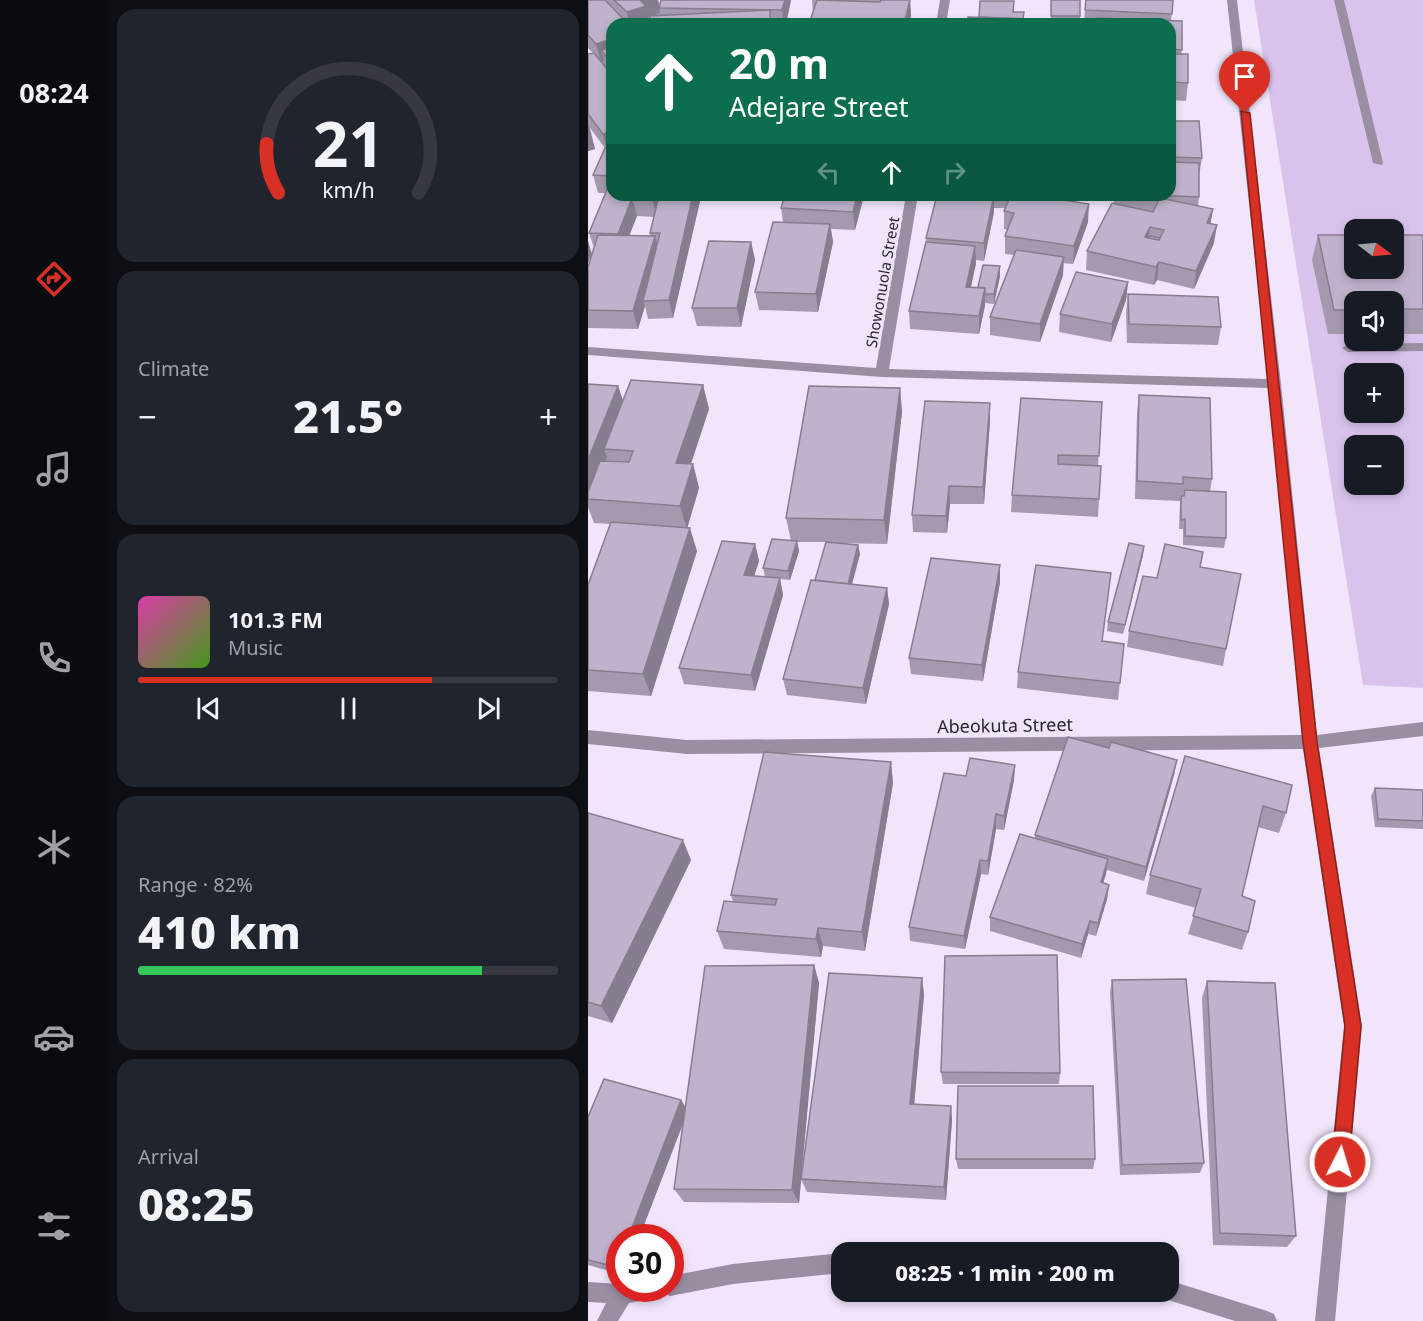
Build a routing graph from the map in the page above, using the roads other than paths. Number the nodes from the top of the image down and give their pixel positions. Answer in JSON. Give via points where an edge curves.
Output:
{"nodes":[{"id":1,"x":945,"y":0,"type":"edge"},
{"id":2,"x":1233,"y":0,"type":"edge"},
{"id":3,"x":1339,"y":0,"type":"edge"},
{"id":4,"x":942,"y":18,"type":"edge"},
{"id":5,"x":1378,"y":163,"type":"dead end"},
{"id":6,"x":911,"y":201,"type":"edge"},
{"id":7,"x":1404,"y":347,"type":"edge"},
{"id":8,"x":1423,"y":347,"type":"edge"},
{"id":9,"x":588,"y":351,"type":"edge"},
{"id":10,"x":882,"y":373,"type":"junction"},
{"id":11,"x":1275,"y":384,"type":"junction"},
{"id":12,"x":1423,"y":729,"type":"edge"},
{"id":13,"x":588,"y":737,"type":"edge"},
{"id":14,"x":1310,"y":742,"type":"junction"},
{"id":15,"x":831,"y":1264,"type":"edge"},
{"id":16,"x":684,"y":1283,"type":"edge"},
{"id":17,"x":588,"y":1292,"type":"edge"},
{"id":18,"x":606,"y":1293,"type":"edge"},
{"id":19,"x":1179,"y":1294,"type":"edge"},
{"id":20,"x":619,"y":1302,"type":"edge"},
{"id":21,"x":607,"y":1321,"type":"edge"},
{"id":22,"x":1267,"y":1321,"type":"edge"},
{"id":23,"x":1325,"y":1321,"type":"edge"}],
"edges":[{"from":1,"to":4,"type":"street"},
{"from":2,"to":11,"type":"street"},
{"from":3,"to":5,"type":"street"},
{"from":6,"to":10,"type":"street","name":"Showonuola Street"},
{"from":7,"to":8,"type":"street"},
{"from":9,"to":10,"type":"street"},
{"from":10,"to":11,"type":"street"},
{"from":11,"to":14,"type":"street"},
{"from":12,"to":14,"type":"street","name":"Abeokuta Street"},
{"from":13,"to":14,"type":"street","name":"Abeokuta Street","via":[[687,747]]},
{"from":14,"to":23,"type":"street","via":[[1353,1026]]},
{"from":15,"to":16,"type":"street"},
{"from":17,"to":18,"type":"street"},
{"from":19,"to":22,"type":"street"},
{"from":20,"to":21,"type":"street"}]}
